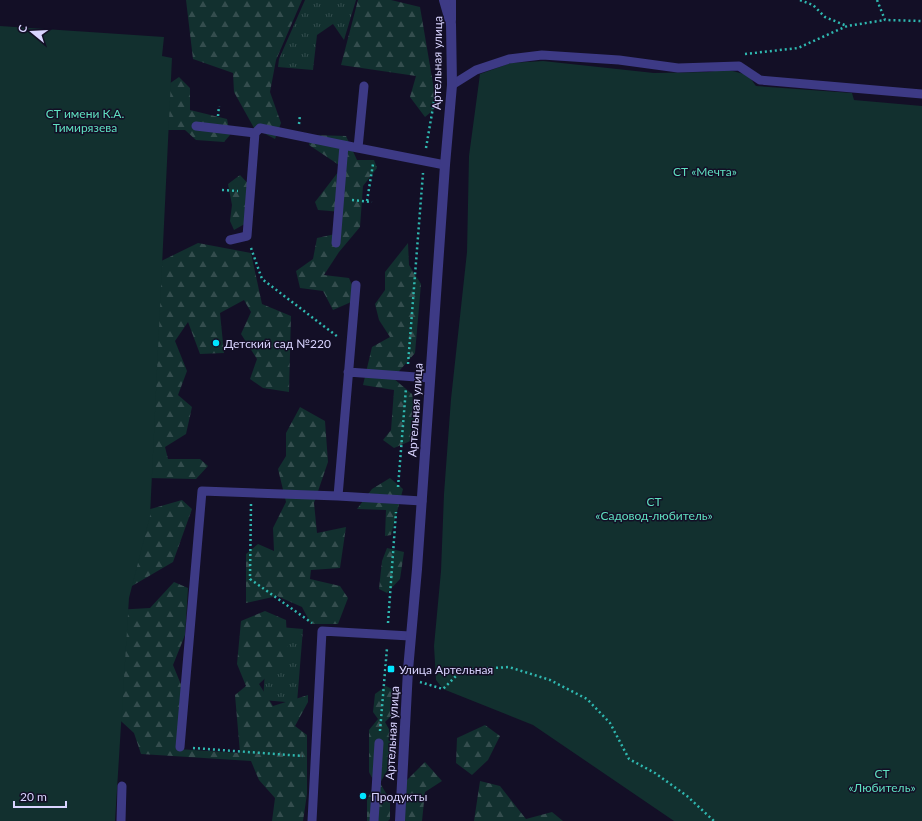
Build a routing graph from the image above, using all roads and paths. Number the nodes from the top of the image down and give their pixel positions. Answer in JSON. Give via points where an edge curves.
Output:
{"nodes":[{"id":1,"x":444,"y":0,"type":"edge"},
{"id":2,"x":451,"y":0,"type":"edge"},
{"id":3,"x":800,"y":0,"type":"edge"},
{"id":4,"x":877,"y":0,"type":"edge"},
{"id":5,"x":885,"y":20,"type":"junction"},
{"id":6,"x":922,"y":21,"type":"edge"},
{"id":7,"x":451,"y":24,"type":"junction"},
{"id":8,"x":847,"y":26,"type":"junction"},
{"id":9,"x":741,"y":55,"type":"dead end"},
{"id":10,"x":437,"y":84,"type":"dead end"},
{"id":11,"x":452,"y":85,"type":"junction"},
{"id":12,"x":364,"y":86,"type":"dead end"},
{"id":13,"x":922,"y":94,"type":"edge"},
{"id":14,"x":196,"y":126,"type":"dead end"},
{"id":15,"x":255,"y":133,"type":"junction"},
{"id":16,"x":344,"y":145,"type":"junction"},
{"id":17,"x":358,"y":148,"type":"junction"},
{"id":18,"x":375,"y":151,"type":"junction"},
{"id":19,"x":424,"y":162,"type":"junction"},
{"id":20,"x":445,"y":165,"type":"junction"},
{"id":21,"x":339,"y":199,"type":"junction"},
{"id":22,"x":367,"y":201,"type":"junction"},
{"id":23,"x":372,"y":202,"type":"dead end"},
{"id":24,"x":247,"y":236,"type":"junction"},
{"id":25,"x":230,"y":240,"type":"dead end"},
{"id":26,"x":336,"y":243,"type":"dead end"},
{"id":27,"x":356,"y":285,"type":"dead end"},
{"id":28,"x":351,"y":347,"type":"junction"},
{"id":29,"x":348,"y":372,"type":"junction"},
{"id":30,"x":407,"y":377,"type":"junction"},
{"id":31,"x":430,"y":378,"type":"junction"},
{"id":32,"x":338,"y":496,"type":"junction"},
{"id":33,"x":397,"y":499,"type":"junction"},
{"id":34,"x":422,"y":501,"type":"junction"},
{"id":35,"x":244,"y":502,"type":"dead end"},
{"id":36,"x":322,"y":630,"type":"junction"},
{"id":37,"x":388,"y":634,"type":"junction"},
{"id":38,"x":410,"y":636,"type":"junction"},
{"id":39,"x":419,"y":676,"type":"dead end"},
{"id":40,"x":380,"y":743,"type":"joint"},
{"id":41,"x":180,"y":747,"type":"joint"},
{"id":42,"x":315,"y":757,"type":"junction"},
{"id":43,"x":122,"y":786,"type":"dead end"},
{"id":44,"x":121,"y":821,"type":"edge"},
{"id":45,"x":312,"y":821,"type":"edge"},
{"id":46,"x":374,"y":821,"type":"edge"},
{"id":47,"x":400,"y":821,"type":"edge"},
{"id":48,"x":714,"y":821,"type":"edge"}],
"edges":[{"from":1,"to":7,"type":"street"},
{"from":2,"to":7,"type":"street","name":"Артельная улица"},
{"from":3,"to":8,"type":"path","via":[[813,5],[825,17]]},
{"from":4,"to":5,"type":"path"},
{"from":5,"to":6,"type":"path"},
{"from":5,"to":8,"type":"path"},
{"from":7,"to":11,"type":"street","name":"Артельная улица"},
{"from":8,"to":9,"type":"path","via":[[798,48]]},
{"from":10,"to":19,"type":"path"},
{"from":11,"to":13,"type":"lane","via":[[482,68],[509,59],[542,55],[619,60],[678,68],[739,66],[760,80]]},
{"from":11,"to":20,"type":"street","name":"Артельная улица"},
{"from":12,"to":17,"type":"lane"},
{"from":14,"to":15,"type":"lane"},
{"from":15,"to":16,"type":"lane","via":[[260,128]]},
{"from":15,"to":24,"type":"lane"},
{"from":16,"to":17,"type":"lane"},
{"from":16,"to":21,"type":"lane"},
{"from":17,"to":18,"type":"lane"},
{"from":18,"to":19,"type":"lane"},
{"from":18,"to":22,"type":"path"},
{"from":19,"to":20,"type":"lane"},
{"from":19,"to":30,"type":"path"},
{"from":20,"to":31,"type":"street","name":"Артельная улица"},
{"from":21,"to":22,"type":"path"},
{"from":21,"to":26,"type":"lane"},
{"from":22,"to":23,"type":"path"},
{"from":24,"to":25,"type":"lane"},
{"from":24,"to":28,"type":"path","via":[[262,278]]},
{"from":27,"to":28,"type":"lane"},
{"from":28,"to":29,"type":"lane"},
{"from":29,"to":30,"type":"lane"},
{"from":29,"to":32,"type":"lane"},
{"from":30,"to":31,"type":"lane"},
{"from":30,"to":33,"type":"path"},
{"from":31,"to":34,"type":"street","name":"Артельная улица"},
{"from":32,"to":33,"type":"lane"},
{"from":32,"to":41,"type":"lane","via":[[202,492]]},
{"from":33,"to":34,"type":"lane"},
{"from":33,"to":37,"type":"path"},
{"from":34,"to":38,"type":"street","name":"Артельная улица"},
{"from":35,"to":36,"type":"path","via":[[251,502],[250,579]]},
{"from":36,"to":37,"type":"lane"},
{"from":36,"to":42,"type":"lane"},
{"from":37,"to":38,"type":"lane"},
{"from":37,"to":40,"type":"path"},
{"from":38,"to":47,"type":"street","name":"Артельная улица"},
{"from":39,"to":48,"type":"path","via":[[420,682],[443,689],[462,670],[509,667],[550,680],[587,699],[610,724],[629,759],[655,773],[687,796]]},
{"from":40,"to":46,"type":"lane"},
{"from":41,"to":42,"type":"path"},
{"from":42,"to":45,"type":"lane"},
{"from":43,"to":44,"type":"lane"}]}
